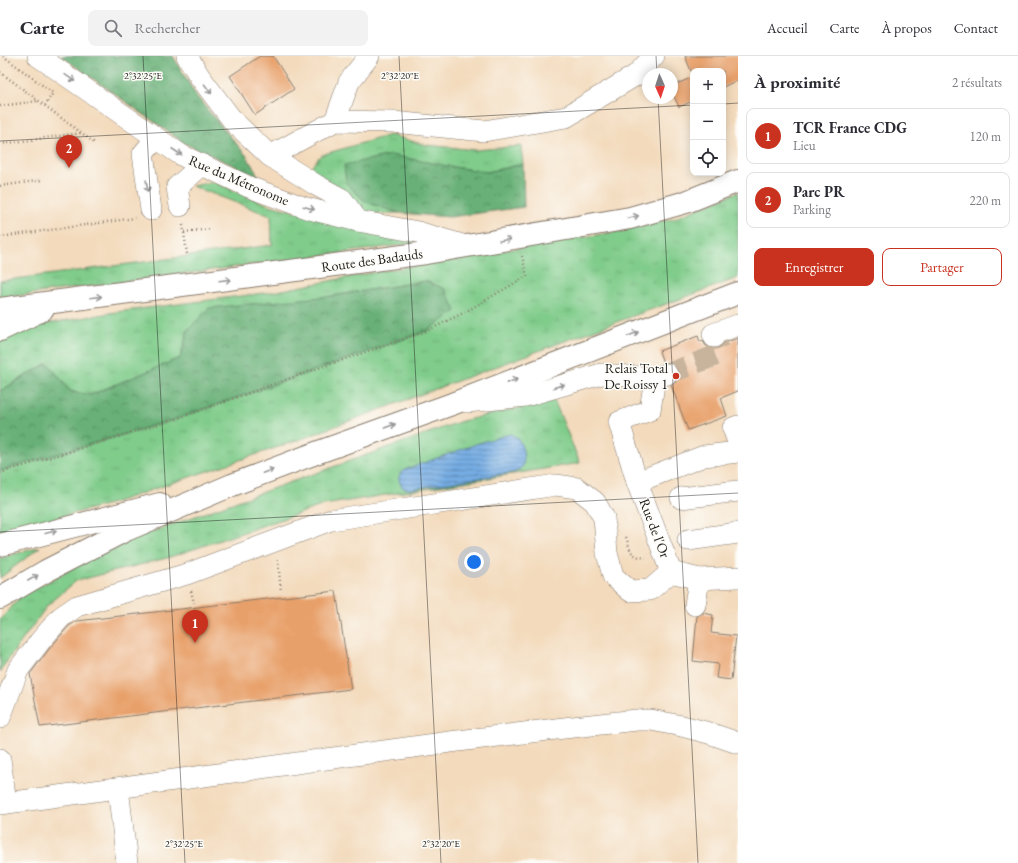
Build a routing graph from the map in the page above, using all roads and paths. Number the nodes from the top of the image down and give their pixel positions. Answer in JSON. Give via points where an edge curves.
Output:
{"nodes":[{"id":1,"x":3,"y":56,"type":"edge"},
{"id":2,"x":38,"y":56,"type":"edge"},
{"id":3,"x":187,"y":56,"type":"edge"},
{"id":4,"x":369,"y":56,"type":"edge"},
{"id":5,"x":654,"y":56,"type":"edge"},
{"id":6,"x":0,"y":72,"type":"edge"},
{"id":7,"x":38,"y":101,"type":"junction"},
{"id":8,"x":45,"y":105,"type":"junction"},
{"id":9,"x":0,"y":106,"type":"edge"},
{"id":10,"x":335,"y":121,"type":"junction"},
{"id":11,"x":83,"y":133,"type":"junction"},
{"id":12,"x":156,"y":138,"type":"junction"},
{"id":13,"x":0,"y":144,"type":"edge"},
{"id":14,"x":96,"y":144,"type":"dead end"},
{"id":15,"x":270,"y":156,"type":"junction"},
{"id":16,"x":202,"y":165,"type":"junction"},
{"id":17,"x":43,"y":180,"type":"dead end"},
{"id":18,"x":735,"y":182,"type":"edge"},
{"id":19,"x":0,"y":186,"type":"edge"},
{"id":20,"x":180,"y":206,"type":"joint"},
{"id":21,"x":146,"y":214,"type":"joint"},
{"id":22,"x":358,"y":221,"type":"junction"},
{"id":23,"x":211,"y":228,"type":"dead end"},
{"id":24,"x":184,"y":232,"type":"junction"},
{"id":25,"x":0,"y":237,"type":"edge"},
{"id":26,"x":518,"y":238,"type":"junction"},
{"id":27,"x":466,"y":246,"type":"junction"},
{"id":28,"x":187,"y":254,"type":"dead end"},
{"id":29,"x":738,"y":293,"type":"edge"},
{"id":30,"x":58,"y":302,"type":"junction"},
{"id":31,"x":0,"y":309,"type":"edge"},
{"id":32,"x":738,"y":325,"type":"edge"},
{"id":33,"x":0,"y":330,"type":"edge"},
{"id":34,"x":714,"y":337,"type":"dead end"},
{"id":35,"x":452,"y":404,"type":"junction"},
{"id":36,"x":738,"y":426,"type":"edge"},
{"id":37,"x":738,"y":442,"type":"edge"},
{"id":38,"x":738,"y":452,"type":"edge"},
{"id":39,"x":0,"y":473,"type":"edge"},
{"id":40,"x":637,"y":483,"type":"junction"},
{"id":41,"x":232,"y":485,"type":"junction"},
{"id":42,"x":738,"y":491,"type":"edge"},
{"id":43,"x":681,"y":498,"type":"dead end"},
{"id":44,"x":738,"y":533,"type":"edge"},
{"id":45,"x":626,"y":537,"type":"dead end"},
{"id":46,"x":276,"y":540,"type":"junction"},
{"id":47,"x":688,"y":540,"type":"dead end"},
{"id":48,"x":0,"y":545,"type":"edge"},
{"id":49,"x":668,"y":564,"type":"junction"},
{"id":50,"x":738,"y":577,"type":"edge"},
{"id":51,"x":699,"y":579,"type":"junction"},
{"id":52,"x":281,"y":591,"type":"dead end"},
{"id":53,"x":0,"y":598,"type":"edge"},
{"id":54,"x":695,"y":605,"type":"dead end"},
{"id":55,"x":0,"y":718,"type":"edge"},
{"id":56,"x":737,"y":739,"type":"edge"},
{"id":57,"x":0,"y":759,"type":"edge"},
{"id":58,"x":118,"y":788,"type":"junction"},
{"id":59,"x":3,"y":804,"type":"edge"},
{"id":60,"x":127,"y":863,"type":"edge"}],
"edges":[{"from":1,"to":8,"type":"path","via":[[53,93]]},
{"from":2,"to":12,"type":"street","name":"Rue du Métronome","one_way":true},
{"from":3,"to":15,"type":"street","one_way":true,"via":[[200,78],[233,121]]},
{"from":4,"to":10,"type":"street","via":[[349,82]]},
{"from":5,"to":10,"type":"street","via":[[636,75],[566,117],[484,131],[393,122]]},
{"from":6,"to":7,"type":"path"},
{"from":7,"to":8,"type":"path"},
{"from":7,"to":9,"type":"path"},
{"from":8,"to":11,"type":"path"},
{"from":10,"to":15,"type":"street"},
{"from":11,"to":13,"type":"path"},
{"from":11,"to":14,"type":"path"},
{"from":12,"to":16,"type":"street","name":"Rue du Métronome","one_way":true,"via":[[181,155]]},
{"from":12,"to":21,"type":"street","one_way":true,"via":[[143,154]]},
{"from":15,"to":22,"type":"street","via":[[342,199]]},
{"from":16,"to":20,"type":"street","via":[[178,187]]},
{"from":16,"to":22,"type":"street","name":"Rue du Métronome","one_way":true,"via":[[249,187],[306,208]]},
{"from":17,"to":19,"type":"path"},
{"from":26,"to":18,"type":"main road","name":"Route des Badauds","one_way":true,"via":[[630,218],[686,202]]},
{"from":20,"to":24,"type":"path"},
{"from":21,"to":25,"type":"path"},
{"from":22,"to":27,"type":"street","name":"Rue du Métronome","via":[[418,232]]},
{"from":23,"to":24,"type":"path"},
{"from":24,"to":28,"type":"path"},
{"from":27,"to":26,"type":"main road","name":"Route des Badauds","one_way":true},
{"from":26,"to":39,"type":"path","via":[[528,276],[427,331],[179,418]]},
{"from":30,"to":27,"type":"main road","name":"Route des Badauds","one_way":true},
{"from":35,"to":29,"type":"main road","one_way":true},
{"from":30,"to":31,"type":"main road","name":"Route des Badauds"},
{"from":30,"to":33,"type":"main road"},
{"from":32,"to":34,"type":"street","via":[[713,334]]},
{"from":35,"to":40,"type":"street","name":"Rue de l'Or","one_way":true,"via":[[526,396],[601,374],[661,376],[650,410],[619,422]]},
{"from":41,"to":35,"type":"main road","one_way":true},
{"from":36,"to":37,"type":"street","via":[[733,428]]},
{"from":38,"to":40,"type":"street","via":[[704,456]]},
{"from":40,"to":49,"type":"street","name":"Rue de l'Or"},
{"from":48,"to":41,"type":"main road","one_way":true},
{"from":53,"to":41,"type":"main road","one_way":true,"via":[[126,530]]},
{"from":42,"to":43,"type":"street"},
{"from":44,"to":47,"type":"street"},
{"from":45,"to":49,"type":"path","via":[[634,555]]},
{"from":46,"to":49,"type":"street","via":[[332,520],[556,485],[577,488],[595,502],[604,518],[612,576],[630,591],[650,590]]},
{"from":46,"to":52,"type":"path"},
{"from":46,"to":55,"type":"street","via":[[187,574],[77,606],[61,617],[18,670]]},
{"from":49,"to":51,"type":"street"},
{"from":50,"to":51,"type":"street"},
{"from":51,"to":54,"type":"street"},
{"from":56,"to":58,"type":"street","via":[[651,720],[637,720],[450,742]]},
{"from":57,"to":59,"type":"street"},
{"from":58,"to":59,"type":"street"},
{"from":58,"to":60,"type":"street"}]}
